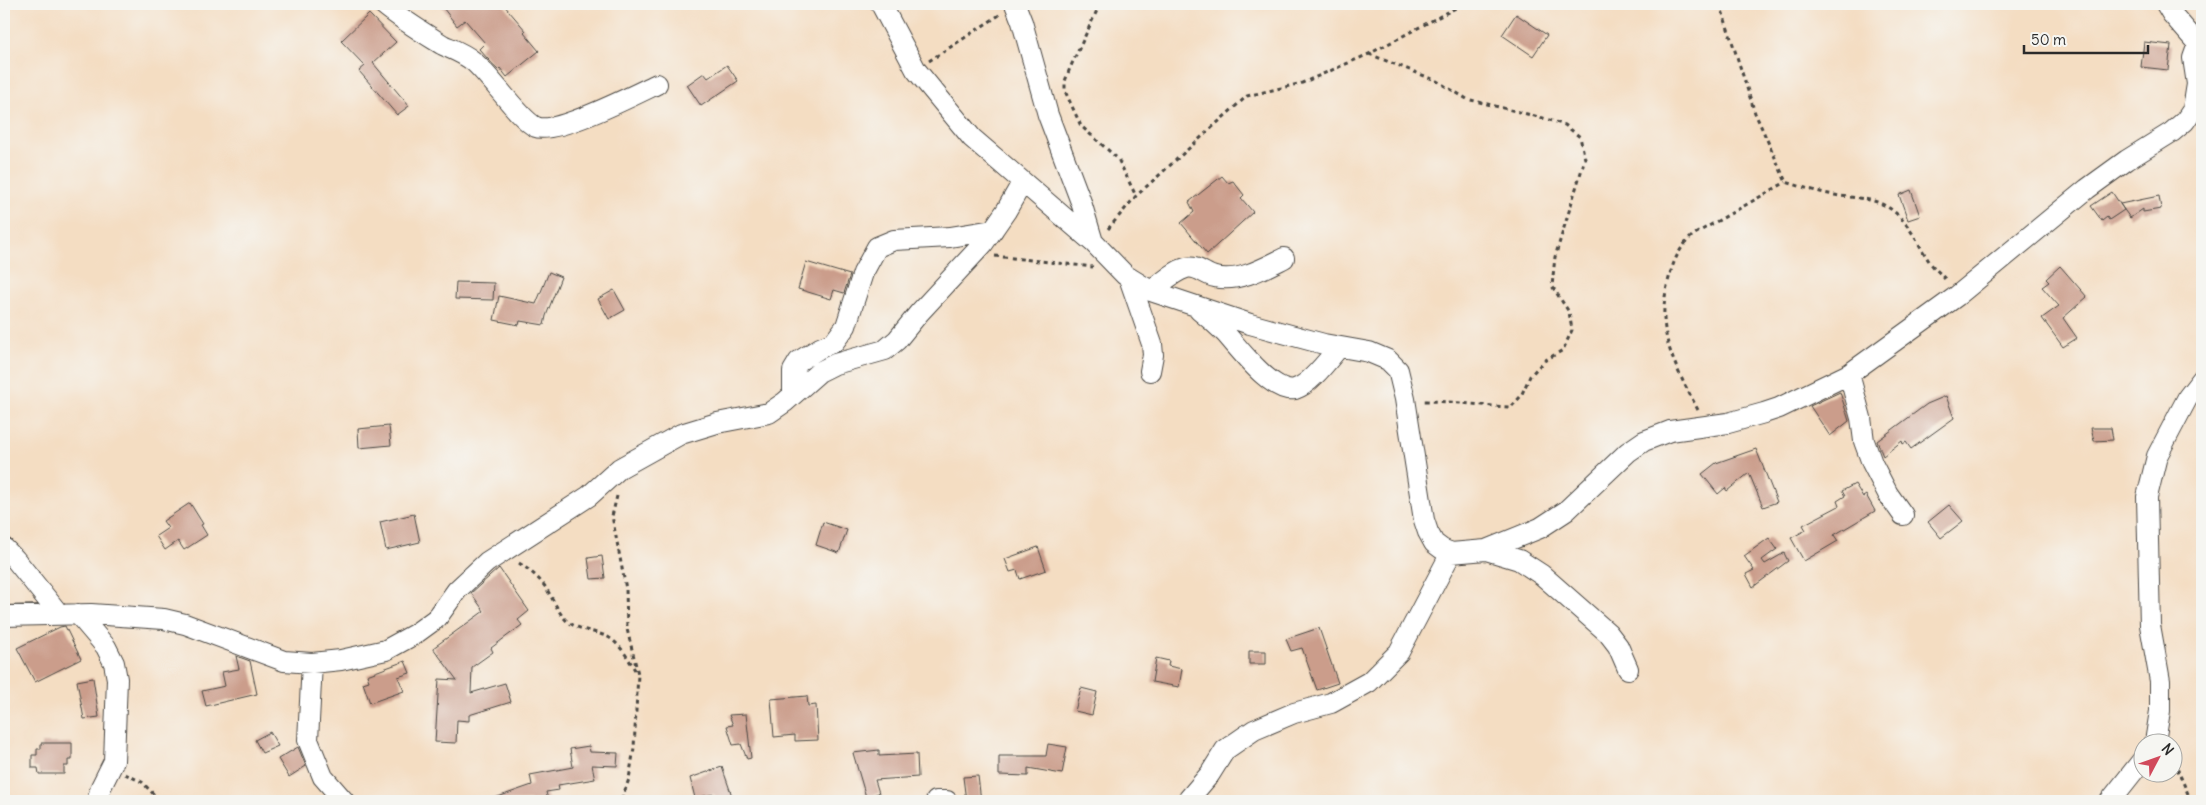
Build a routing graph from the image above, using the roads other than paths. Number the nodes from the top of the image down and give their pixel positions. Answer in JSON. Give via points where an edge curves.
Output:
{"nodes":[{"id":1,"x":383,"y":4,"type":"edge"},
{"id":2,"x":881,"y":4,"type":"edge"},
{"id":3,"x":1015,"y":4,"type":"edge"},
{"id":4,"x":2166,"y":4,"type":"edge"},
{"id":5,"x":2200,"y":42,"type":"edge"},
{"id":6,"x":657,"y":84,"type":"dead end"},
{"id":7,"x":2198,"y":114,"type":"edge"},
{"id":8,"x":1022,"y":183,"type":"junction"},
{"id":9,"x":993,"y":230,"type":"junction"},
{"id":10,"x":1094,"y":243,"type":"junction"},
{"id":11,"x":1284,"y":258,"type":"dead end"},
{"id":12,"x":1125,"y":275,"type":"junction"},
{"id":13,"x":1151,"y":291,"type":"junction"},
{"id":14,"x":1192,"y":304,"type":"junction"},
{"id":15,"x":1339,"y":347,"type":"junction"},
{"id":16,"x":1150,"y":371,"type":"dead end"},
{"id":17,"x":1848,"y":374,"type":"junction"},
{"id":18,"x":2202,"y":379,"type":"edge"},
{"id":19,"x":793,"y":394,"type":"junction"},
{"id":20,"x":1903,"y":515,"type":"dead end"},
{"id":21,"x":4,"y":548,"type":"edge"},
{"id":22,"x":1486,"y":550,"type":"junction"},
{"id":23,"x":1451,"y":553,"type":"junction"},
{"id":24,"x":69,"y":614,"type":"junction"},
{"id":25,"x":4,"y":616,"type":"edge"},
{"id":26,"x":312,"y":663,"type":"junction"},
{"id":27,"x":1628,"y":670,"type":"dead end"},
{"id":28,"x":2157,"y":732,"type":"edge"},
{"id":29,"x":2134,"y":771,"type":"edge"},
{"id":30,"x":97,"y":801,"type":"edge"},
{"id":31,"x":344,"y":801,"type":"edge"},
{"id":32,"x":936,"y":801,"type":"edge"},
{"id":33,"x":947,"y":801,"type":"edge"},
{"id":34,"x":1187,"y":801,"type":"edge"},
{"id":35,"x":2110,"y":801,"type":"edge"}],
"edges":[{"from":1,"to":6,"type":"street","via":[[405,22],[464,54],[479,66],[536,127],[548,128],[567,123]]},
{"from":2,"to":8,"type":"street","via":[[916,70],[972,138]]},
{"from":3,"to":10,"type":"street","via":[[1048,115]]},
{"from":4,"to":5,"type":"street"},
{"from":5,"to":7,"type":"street","via":[[2193,58]]},
{"from":7,"to":17,"type":"street","via":[[2088,189],[1957,296]]},
{"from":8,"to":9,"type":"street"},
{"from":8,"to":10,"type":"street"},
{"from":9,"to":19,"type":"street","via":[[885,350],[835,364],[819,372]]},
{"from":9,"to":19,"type":"street","via":[[950,237],[894,240],[877,246],[863,273],[846,326],[834,342],[799,361],[793,371]]},
{"from":10,"to":12,"type":"street"},
{"from":11,"to":13,"type":"street","via":[[1252,272],[1226,278],[1187,268]]},
{"from":12,"to":13,"type":"street"},
{"from":12,"to":16,"type":"street","via":[[1152,344],[1154,355]]},
{"from":13,"to":14,"type":"street"},
{"from":14,"to":15,"type":"street","via":[[1250,324]]},
{"from":14,"to":15,"type":"street","via":[[1216,324],[1262,374],[1287,389],[1301,386]]},
{"from":15,"to":23,"type":"street","via":[[1369,352],[1388,360],[1398,370],[1424,520],[1434,543]]},
{"from":17,"to":20,"type":"street","via":[[1872,463]]},
{"from":17,"to":22,"type":"street","via":[[1778,408],[1728,423],[1670,431],[1644,440],[1566,511],[1540,528]]},
{"from":18,"to":28,"type":"street","via":[[2188,397],[2158,456],[2147,497],[2150,625],[2160,682]]},
{"from":19,"to":26,"type":"street","via":[[769,413],[681,434],[620,468],[589,496],[487,562],[457,590],[437,618],[415,634],[386,650]]},
{"from":21,"to":24,"type":"street"},
{"from":22,"to":23,"type":"street"},
{"from":22,"to":27,"type":"street","via":[[1519,560],[1542,575],[1608,633],[1618,646]]},
{"from":23,"to":34,"type":"street","via":[[1399,652],[1369,682],[1331,703],[1294,712],[1254,730],[1225,750]]},
{"from":24,"to":25,"type":"street"},
{"from":24,"to":26,"type":"street","via":[[164,619],[284,661]]},
{"from":24,"to":30,"type":"street","via":[[106,647],[116,671],[114,760]]},
{"from":26,"to":31,"type":"street","via":[[308,740],[324,777]]},
{"from":29,"to":35,"type":"street"},
{"from":32,"to":33,"type":"street"}]}
